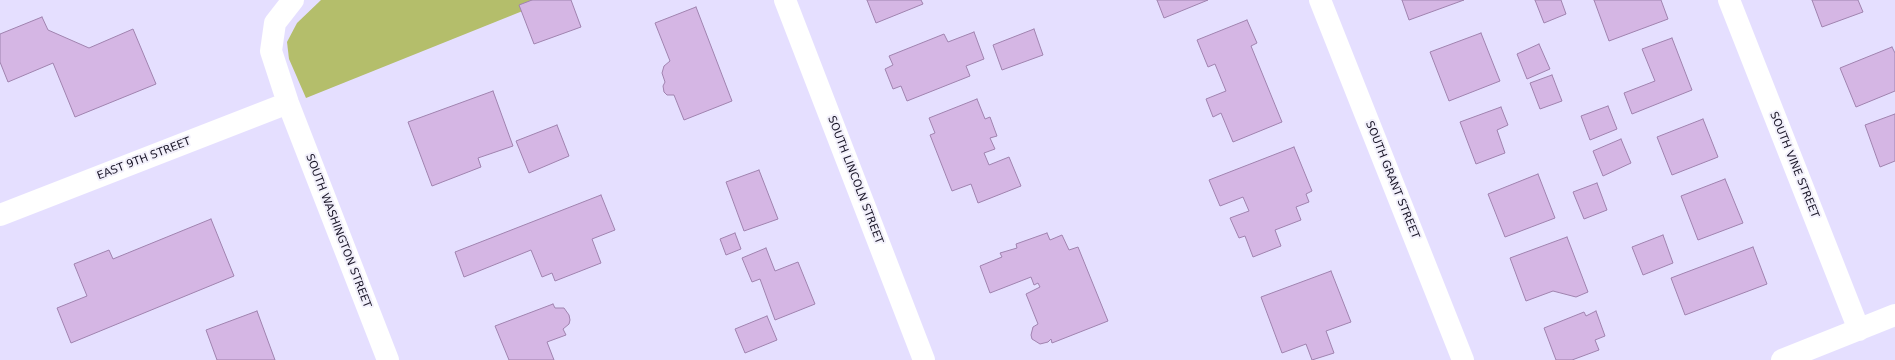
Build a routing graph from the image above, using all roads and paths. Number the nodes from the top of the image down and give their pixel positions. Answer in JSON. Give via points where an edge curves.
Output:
{"nodes":[{"id":1,"x":293,"y":0,"type":"edge"},
{"id":2,"x":785,"y":0,"type":"edge"},
{"id":3,"x":1320,"y":0,"type":"edge"},
{"id":4,"x":1729,"y":0,"type":"edge"},
{"id":5,"x":288,"y":103,"type":"junction"},
{"id":6,"x":0,"y":215,"type":"edge"},
{"id":7,"x":1895,"y":315,"type":"edge"},
{"id":8,"x":1859,"y":330,"type":"junction"},
{"id":9,"x":388,"y":360,"type":"edge"},
{"id":10,"x":924,"y":360,"type":"edge"},
{"id":11,"x":1463,"y":360,"type":"edge"},
{"id":12,"x":1782,"y":360,"type":"edge"}],
"edges":[{"from":1,"to":5,"type":"street","name":"SOUTH WASHINGTON STREET","via":[[275,23],[271,51]]},
{"from":2,"to":10,"type":"street","name":"SOUTH LINCOLN STREET"},
{"from":3,"to":11,"type":"street","name":"SOUTH GRANT STREET"},
{"from":4,"to":8,"type":"street","name":"SOUTH VINE STREET"},
{"from":5,"to":6,"type":"street","name":"EAST 9TH STREET"},
{"from":5,"to":9,"type":"street","name":"SOUTH WASHINGTON STREET"},
{"from":7,"to":8,"type":"street"},
{"from":8,"to":12,"type":"street"}]}
